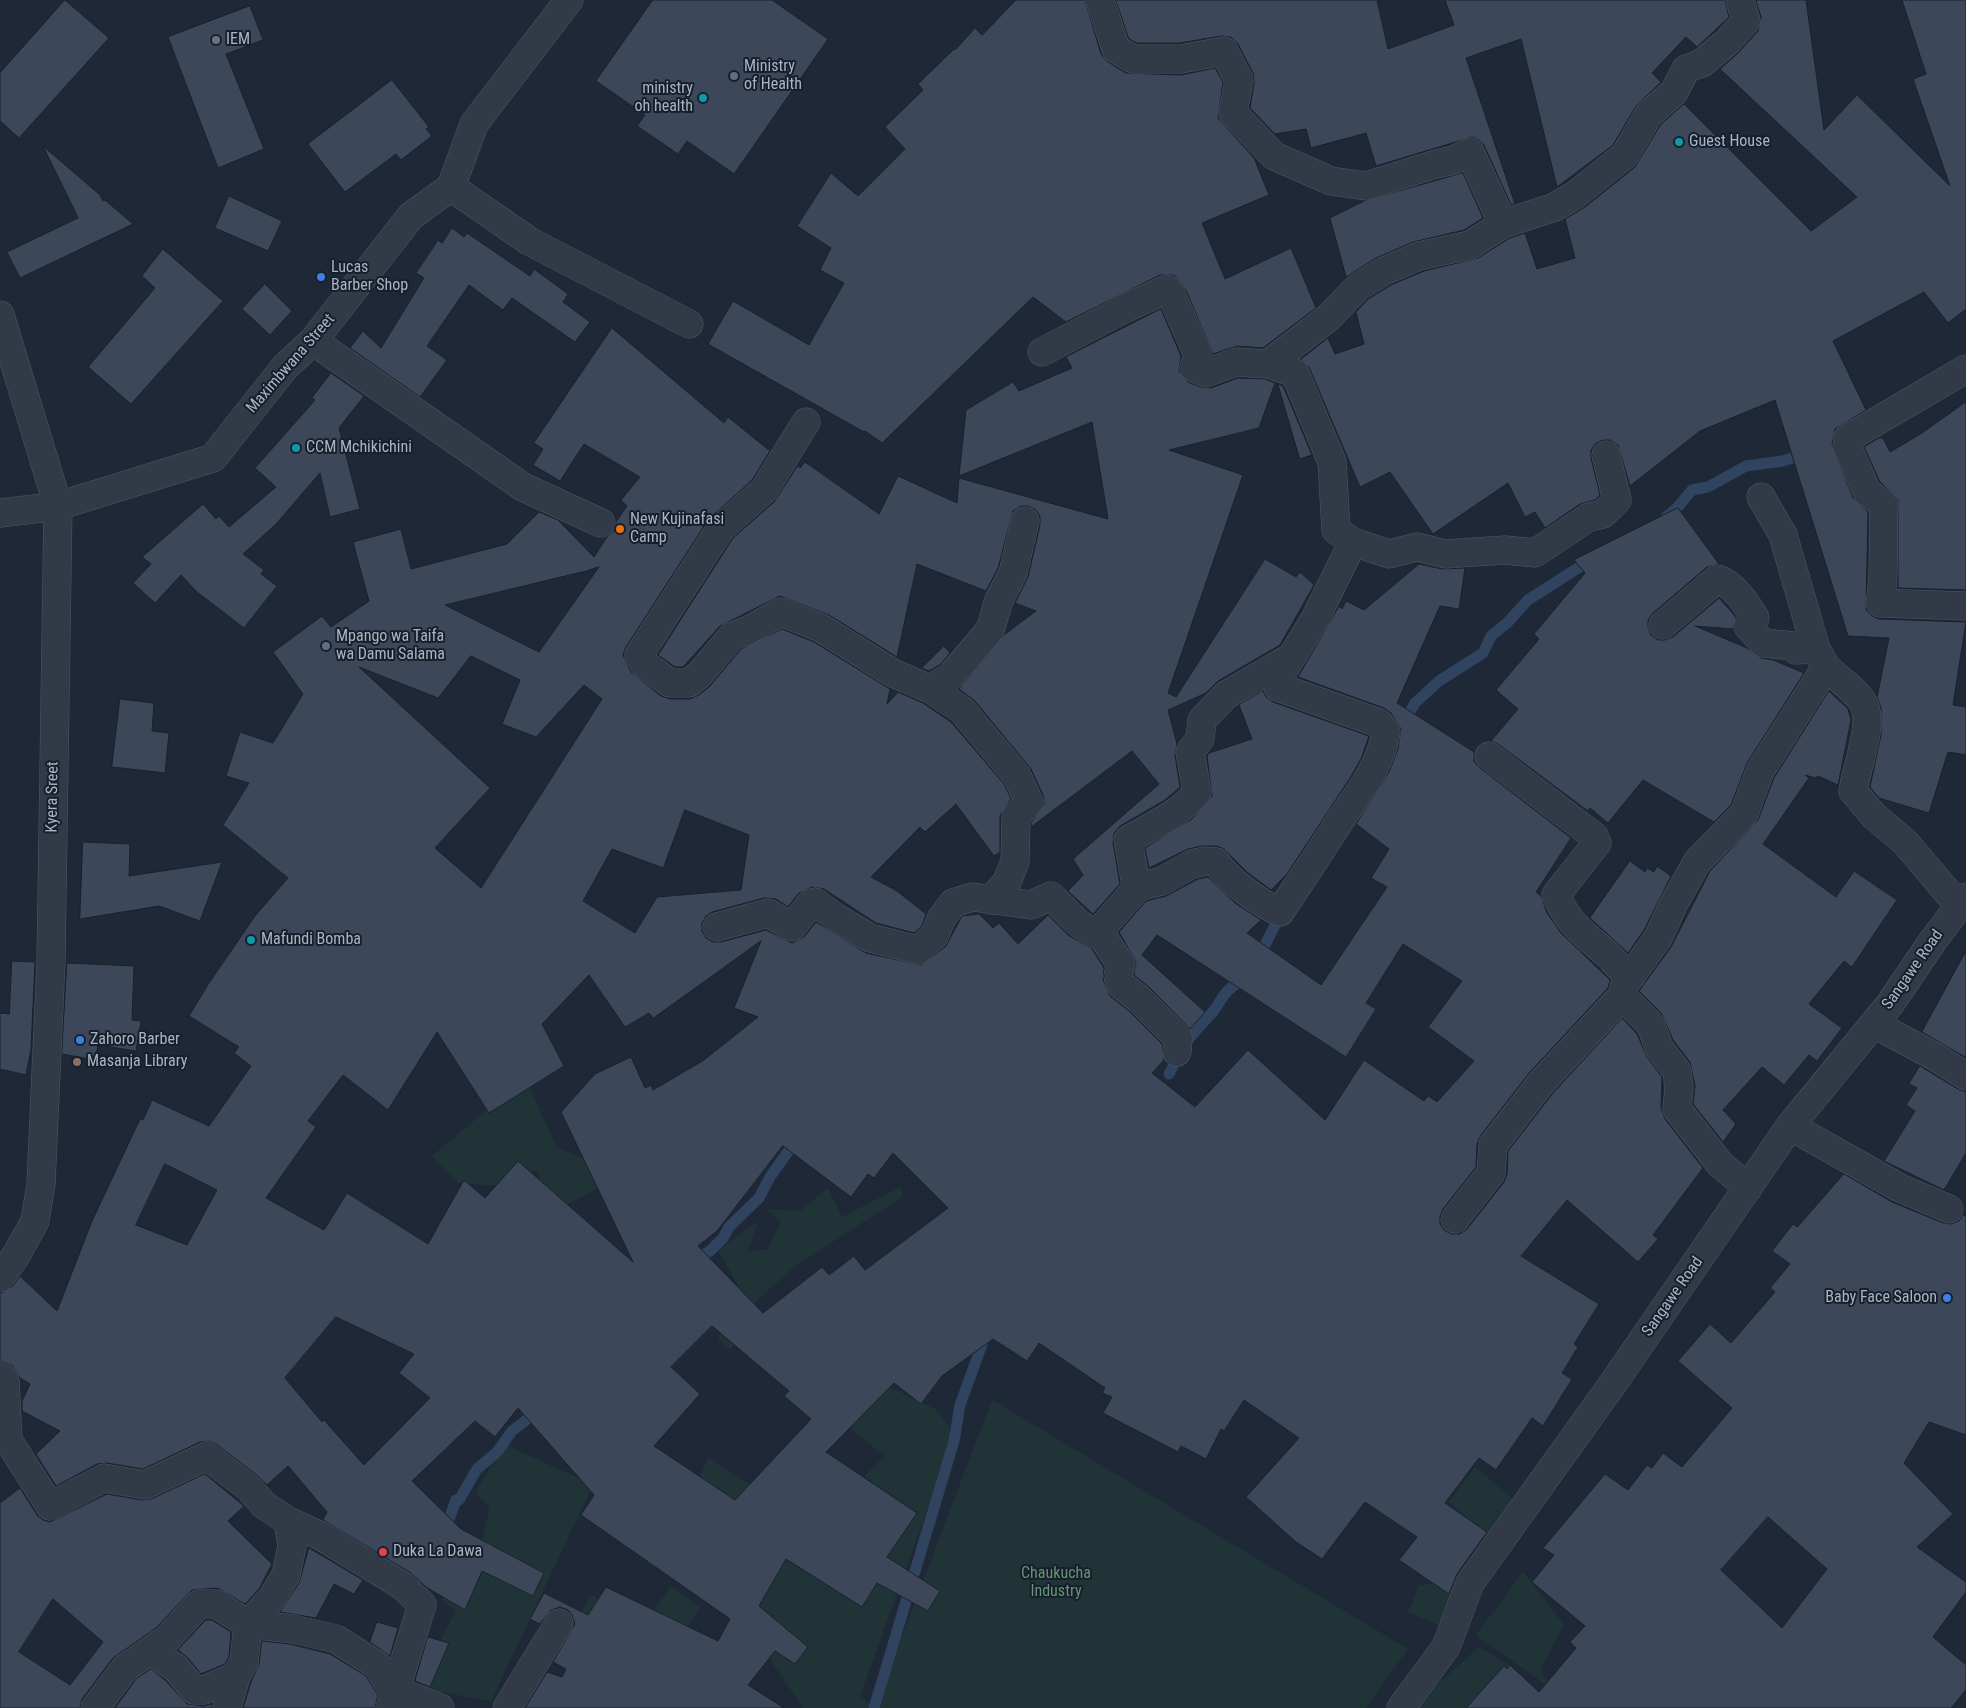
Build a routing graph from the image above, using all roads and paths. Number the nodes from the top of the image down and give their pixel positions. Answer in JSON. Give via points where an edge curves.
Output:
{"nodes":[{"id":1,"x":569,"y":0,"type":"edge"},
{"id":2,"x":1100,"y":0,"type":"edge"},
{"id":3,"x":1740,"y":0,"type":"edge"},
{"id":4,"x":451,"y":187,"type":"junction"},
{"id":5,"x":1503,"y":224,"type":"junction"},
{"id":6,"x":0,"y":315,"type":"edge"},
{"id":7,"x":689,"y":324,"type":"dead end"},
{"id":8,"x":314,"y":341,"type":"junction"},
{"id":9,"x":1042,"y":352,"type":"dead end"},
{"id":10,"x":1268,"y":364,"type":"junction"},
{"id":11,"x":1966,"y":369,"type":"edge"},
{"id":12,"x":806,"y":422,"type":"dead end"},
{"id":13,"x":1606,"y":455,"type":"dead end"},
{"id":14,"x":1761,"y":497,"type":"dead end"},
{"id":15,"x":58,"y":506,"type":"junction"},
{"id":16,"x":0,"y":513,"type":"edge"},
{"id":17,"x":1025,"y":521,"type":"dead end"},
{"id":18,"x":601,"y":523,"type":"dead end"},
{"id":19,"x":1353,"y":542,"type":"junction"},
{"id":20,"x":1966,"y":606,"type":"edge"},
{"id":21,"x":1663,"y":625,"type":"dead end"},
{"id":22,"x":1290,"y":658,"type":"junction"},
{"id":23,"x":1821,"y":658,"type":"junction"},
{"id":24,"x":930,"y":689,"type":"junction"},
{"id":25,"x":1489,"y":756,"type":"dead end"},
{"id":26,"x":1138,"y":888,"type":"junction"},
{"id":27,"x":991,"y":900,"type":"junction"},
{"id":28,"x":1962,"y":902,"type":"edge"},
{"id":29,"x":716,"y":927,"type":"dead end"},
{"id":30,"x":1099,"y":931,"type":"junction"},
{"id":31,"x":1627,"y":986,"type":"junction"},
{"id":32,"x":1874,"y":1024,"type":"junction"},
{"id":33,"x":1177,"y":1052,"type":"dead end"},
{"id":34,"x":1966,"y":1076,"type":"edge"},
{"id":35,"x":1790,"y":1126,"type":"junction"},
{"id":36,"x":1748,"y":1188,"type":"junction"},
{"id":37,"x":1949,"y":1209,"type":"dead end"},
{"id":38,"x":1455,"y":1219,"type":"dead end"},
{"id":39,"x":0,"y":1278,"type":"edge"},
{"id":40,"x":0,"y":1374,"type":"edge"},
{"id":41,"x":288,"y":1521,"type":"junction"},
{"id":42,"x":560,"y":1623,"type":"dead end"},
{"id":43,"x":248,"y":1624,"type":"junction"},
{"id":44,"x":159,"y":1644,"type":"junction"},
{"id":45,"x":236,"y":1676,"type":"junction"},
{"id":46,"x":392,"y":1699,"type":"edge"},
{"id":47,"x":96,"y":1708,"type":"edge"},
{"id":48,"x":227,"y":1708,"type":"edge"},
{"id":49,"x":440,"y":1708,"type":"edge"},
{"id":50,"x":506,"y":1708,"type":"edge"},
{"id":51,"x":1401,"y":1708,"type":"edge"}],
"edges":[{"from":1,"to":4,"type":"street","via":[[474,124]]},
{"from":2,"to":5,"type":"street","via":[[1116,49],[1133,59],[1181,59],[1224,51],[1240,80],[1233,113],[1274,156],[1331,181],[1366,186],[1454,160],[1470,152]]},
{"from":3,"to":5,"type":"street","via":[[1746,21],[1702,63],[1686,70],[1674,92],[1650,114],[1625,154],[1575,195],[1555,207]]},
{"from":4,"to":7,"type":"street","via":[[529,241]]},
{"from":4,"to":8,"type":"street","name":"Maximbwana Street","via":[[412,216]]},
{"from":5,"to":10,"type":"street","via":[[1470,245],[1419,256],[1384,270],[1358,287],[1328,318]]},
{"from":6,"to":15,"type":"street","name":"Kyera Sreet"},
{"from":8,"to":15,"type":"street","name":"Maximbwana Street","via":[[285,366],[213,458]]},
{"from":8,"to":18,"type":"street","via":[[523,487]]},
{"from":9,"to":10,"type":"street","via":[[1167,289],[1198,355],[1194,368],[1206,374],[1236,362]]},
{"from":10,"to":19,"type":"street","via":[[1295,373],[1332,462],[1336,530]]},
{"from":11,"to":20,"type":"street","via":[[1848,438],[1847,446],[1867,492],[1884,505],[1882,535],[1885,561],[1880,603]]},
{"from":12,"to":24,"type":"street","via":[[764,490],[721,528],[640,659],[670,683],[689,683],[732,636],[781,612],[821,628],[893,673]]},
{"from":13,"to":19,"type":"street","via":[[1617,500],[1603,514],[1589,517],[1535,553],[1505,550],[1445,554],[1417,547],[1389,554]]},
{"from":14,"to":23,"type":"street","via":[[1783,535]]},
{"from":15,"to":16,"type":"street","name":"Maximbwana Street"},
{"from":15,"to":39,"type":"street","name":"Kyera Sreet","via":[[50,962],[41,1184],[34,1221],[15,1258]]},
{"from":17,"to":24,"type":"street","via":[[1013,573],[999,600],[990,630],[950,676]]},
{"from":19,"to":22,"type":"street","via":[[1315,620]]},
{"from":21,"to":23,"type":"street","via":[[1717,579],[1724,581],[1746,602],[1755,618],[1748,626],[1763,643],[1793,646]]},
{"from":22,"to":26,"type":"street","via":[[1226,695],[1202,720],[1200,739],[1190,752],[1197,792],[1180,809],[1128,840]]},
{"from":22,"to":26,"type":"street","via":[[1277,681],[1278,687],[1379,723],[1386,732],[1383,752],[1313,863],[1280,912],[1264,905],[1212,860],[1192,864],[1162,881]]},
{"from":23,"to":28,"type":"street","via":[[1867,710],[1867,727],[1853,791],[1874,816],[1905,842]]},
{"from":23,"to":31,"type":"street","via":[[1760,771],[1744,814],[1697,862],[1658,938]]},
{"from":24,"to":27,"type":"street","via":[[962,710],[1017,776],[1029,802],[1016,816],[1015,861],[1007,882]]},
{"from":25,"to":31,"type":"street","via":[[1594,836],[1597,843],[1556,896],[1572,925],[1623,972]]},
{"from":26,"to":30,"type":"street"},
{"from":27,"to":29,"type":"street","via":[[973,897],[953,903],[940,919],[935,935],[918,950],[870,938],[815,902],[792,927],[768,913]]},
{"from":27,"to":30,"type":"street","via":[[1031,906],[1051,896],[1083,926],[1094,934]]},
{"from":28,"to":32,"type":"street","name":"Sangawe Road"},
{"from":30,"to":33,"type":"street","via":[[1121,965],[1120,984],[1178,1038]]},
{"from":31,"to":36,"type":"street","via":[[1651,1025],[1659,1048],[1677,1072],[1677,1109],[1720,1164]]},
{"from":31,"to":38,"type":"street","via":[[1541,1083],[1493,1145],[1491,1173]]},
{"from":32,"to":34,"type":"street"},
{"from":32,"to":35,"type":"street","name":"Sangawe Road"},
{"from":35,"to":36,"type":"street","name":"Sangawe Road"},
{"from":35,"to":37,"type":"street","via":[[1900,1188]]},
{"from":36,"to":51,"type":"street","name":"Sangawe Road","via":[[1470,1583],[1446,1647]]},
{"from":40,"to":41,"type":"street","via":[[5,1380],[8,1440],[50,1506],[104,1478],[145,1484],[207,1456],[249,1488],[264,1505]]},
{"from":41,"to":43,"type":"street","via":[[292,1546],[286,1575],[272,1598]]},
{"from":41,"to":46,"type":"street","via":[[321,1536],[403,1586],[422,1605]]},
{"from":42,"to":50,"type":"street"},
{"from":43,"to":44,"type":"street","via":[[216,1604],[199,1604]]},
{"from":43,"to":45,"type":"street","via":[[244,1662]]},
{"from":43,"to":46,"type":"street","via":[[293,1629],[336,1639],[377,1665],[388,1683]]},
{"from":44,"to":45,"type":"street","via":[[162,1659],[176,1668],[194,1690],[204,1690]]},
{"from":44,"to":47,"type":"street","via":[[125,1668]]},
{"from":45,"to":48,"type":"street"},
{"from":46,"to":49,"type":"street"}]}
